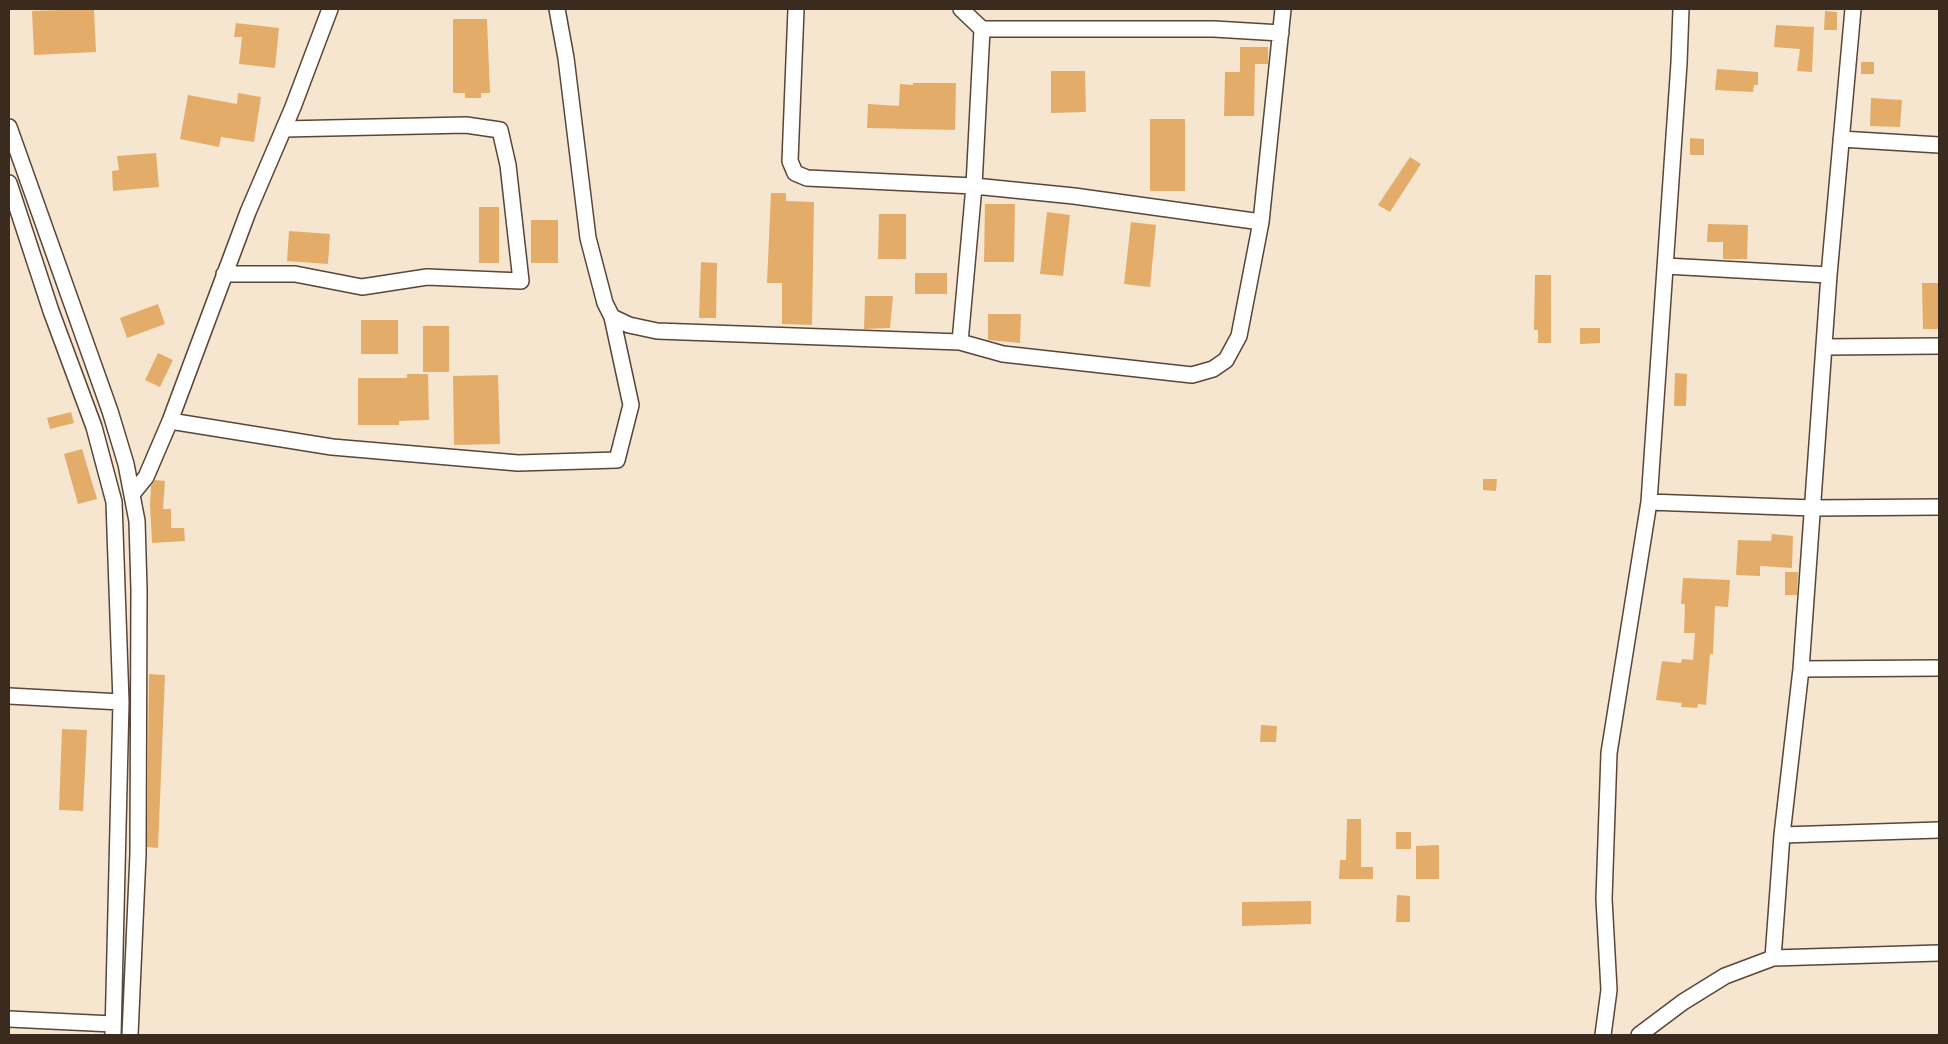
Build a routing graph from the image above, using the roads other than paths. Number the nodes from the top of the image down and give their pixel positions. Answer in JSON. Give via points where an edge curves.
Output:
{"nodes":[{"id":1,"x":330,"y":9,"type":"edge"},
{"id":2,"x":557,"y":9,"type":"edge"},
{"id":3,"x":796,"y":9,"type":"edge"},
{"id":4,"x":961,"y":9,"type":"edge"},
{"id":5,"x":1283,"y":9,"type":"edge"},
{"id":6,"x":1681,"y":9,"type":"edge"},
{"id":7,"x":1853,"y":9,"type":"edge"},
{"id":8,"x":982,"y":29,"type":"junction"},
{"id":9,"x":1281,"y":33,"type":"junction"},
{"id":10,"x":9,"y":127,"type":"edge"},
{"id":11,"x":284,"y":129,"type":"junction"},
{"id":12,"x":1841,"y":139,"type":"junction"},
{"id":13,"x":1939,"y":146,"type":"edge"},
{"id":14,"x":9,"y":183,"type":"edge"},
{"id":15,"x":974,"y":186,"type":"junction"},
{"id":16,"x":1261,"y":222,"type":"junction"},
{"id":17,"x":1666,"y":266,"type":"junction"},
{"id":18,"x":224,"y":274,"type":"junction"},
{"id":19,"x":1829,"y":275,"type":"junction"},
{"id":20,"x":612,"y":317,"type":"junction"},
{"id":21,"x":960,"y":342,"type":"junction"},
{"id":22,"x":1939,"y":346,"type":"edge"},
{"id":23,"x":1824,"y":347,"type":"junction"},
{"id":24,"x":170,"y":421,"type":"junction"},
{"id":25,"x":133,"y":493,"type":"junction"},
{"id":26,"x":1649,"y":502,"type":"junction"},
{"id":27,"x":1939,"y":507,"type":"edge"},
{"id":28,"x":1813,"y":508,"type":"junction"},
{"id":29,"x":1939,"y":668,"type":"edge"},
{"id":30,"x":1801,"y":669,"type":"junction"},
{"id":31,"x":9,"y":696,"type":"edge"},
{"id":32,"x":121,"y":702,"type":"junction"},
{"id":33,"x":1939,"y":830,"type":"edge"},
{"id":34,"x":1782,"y":835,"type":"junction"},
{"id":35,"x":1939,"y":953,"type":"edge"},
{"id":36,"x":1772,"y":958,"type":"junction"},
{"id":37,"x":9,"y":1020,"type":"edge"},
{"id":38,"x":113,"y":1030,"type":"edge"},
{"id":39,"x":130,"y":1035,"type":"edge"},
{"id":40,"x":1603,"y":1035,"type":"edge"},
{"id":41,"x":1640,"y":1035,"type":"edge"}],
"edges":[{"from":1,"to":11,"type":"street"},
{"from":2,"to":20,"type":"street","via":[[588,238],[605,303]]},
{"from":3,"to":15,"type":"street","via":[[790,161],[795,173],[807,178]]},
{"from":4,"to":8,"type":"street"},
{"from":5,"to":9,"type":"street"},
{"from":6,"to":17,"type":"street"},
{"from":7,"to":12,"type":"street"},
{"from":8,"to":9,"type":"street","via":[[1214,29]]},
{"from":8,"to":15,"type":"street"},
{"from":9,"to":16,"type":"street"},
{"from":10,"to":25,"type":"street","via":[[110,411]]},
{"from":11,"to":18,"type":"street"},
{"from":11,"to":18,"type":"street","via":[[466,125],[500,130],[508,165],[521,281],[427,277],[362,287],[295,274]]},
{"from":12,"to":13,"type":"street"},
{"from":12,"to":19,"type":"street"},
{"from":14,"to":32,"type":"street","via":[[94,427],[114,502]]},
{"from":15,"to":16,"type":"street","via":[[1074,196]]},
{"from":15,"to":21,"type":"street"},
{"from":16,"to":21,"type":"street","via":[[1239,336],[1226,360],[1213,369],[1192,375],[1003,354]]},
{"from":17,"to":19,"type":"street"},
{"from":17,"to":26,"type":"street"},
{"from":18,"to":24,"type":"street"},
{"from":19,"to":23,"type":"street"},
{"from":20,"to":21,"type":"street","via":[[629,325],[657,331]]},
{"from":20,"to":24,"type":"street","via":[[631,405],[617,460],[518,463],[332,447]]},
{"from":22,"to":23,"type":"street"},
{"from":23,"to":28,"type":"street"},
{"from":24,"to":25,"type":"street","via":[[146,477]]},
{"from":25,"to":39,"type":"street","via":[[139,582],[138,825]]},
{"from":26,"to":28,"type":"street"},
{"from":26,"to":40,"type":"street","via":[[1609,753],[1604,899],[1609,990]]},
{"from":27,"to":28,"type":"street"},
{"from":28,"to":30,"type":"street"},
{"from":29,"to":30,"type":"street"},
{"from":30,"to":34,"type":"street"},
{"from":31,"to":32,"type":"street"},
{"from":32,"to":38,"type":"street"},
{"from":33,"to":34,"type":"street"},
{"from":34,"to":36,"type":"street"},
{"from":35,"to":36,"type":"street"},
{"from":36,"to":41,"type":"street","via":[[1725,976],[1683,1002]]},
{"from":37,"to":38,"type":"street"}]}
